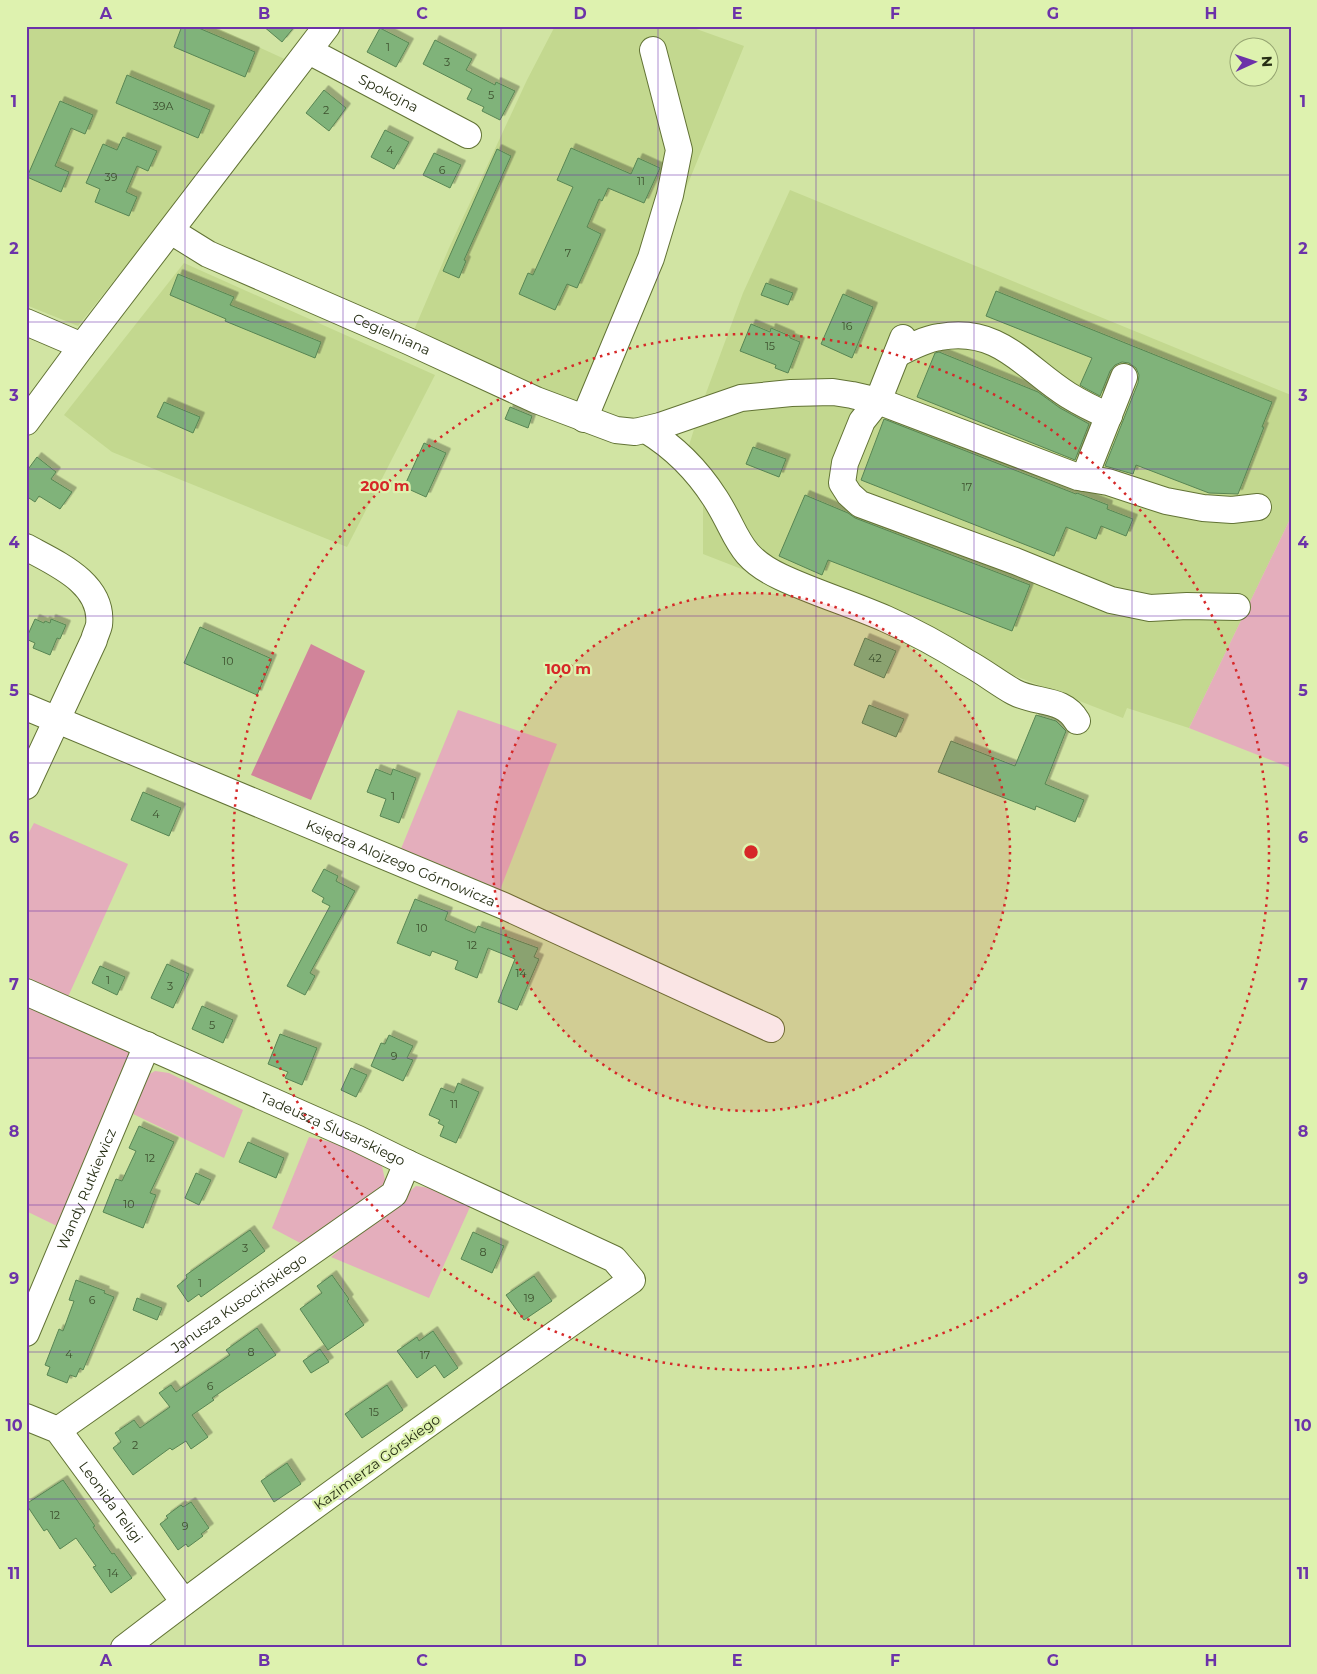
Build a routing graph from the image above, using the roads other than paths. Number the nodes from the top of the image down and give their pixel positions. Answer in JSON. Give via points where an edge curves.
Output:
{"nodes":[{"id":1,"x":327,"y":26,"type":"edge"},
{"id":2,"x":653,"y":50,"type":"dead end"},
{"id":3,"x":308,"y":51,"type":"junction"},
{"id":4,"x":468,"y":135,"type":"dead end"},
{"id":5,"x":171,"y":230,"type":"junction"},
{"id":6,"x":26,"y":322,"type":"edge"},
{"id":7,"x":82,"y":346,"type":"junction"},
{"id":8,"x":1124,"y":377,"type":"dead end"},
{"id":9,"x":878,"y":401,"type":"junction"},
{"id":10,"x":1109,"y":416,"type":"junction"},
{"id":11,"x":584,"y":419,"type":"junction"},
{"id":12,"x":27,"y":421,"type":"edge"},
{"id":13,"x":646,"y":430,"type":"junction"},
{"id":14,"x":1084,"y":478,"type":"junction"},
{"id":15,"x":1258,"y":507,"type":"dead end"},
{"id":16,"x":26,"y":547,"type":"edge"},
{"id":17,"x":1237,"y":607,"type":"dead end"},
{"id":18,"x":26,"y":707,"type":"edge"},
{"id":19,"x":57,"y":721,"type":"junction"},
{"id":20,"x":1077,"y":721,"type":"dead end"},
{"id":21,"x":26,"y":786,"type":"edge"},
{"id":22,"x":26,"y":992,"type":"edge"},
{"id":23,"x":771,"y":1029,"type":"dead end"},
{"id":24,"x":147,"y":1045,"type":"junction"},
{"id":25,"x":407,"y":1163,"type":"junction"},
{"id":26,"x":632,"y":1280,"type":"joint"},
{"id":27,"x":26,"y":1332,"type":"edge"},
{"id":28,"x":26,"y":1417,"type":"edge"},
{"id":29,"x":58,"y":1430,"type":"junction"},
{"id":30,"x":184,"y":1602,"type":"junction"},
{"id":31,"x":124,"y":1648,"type":"edge"}],
"edges":[{"from":1,"to":3,"type":"street"},
{"from":2,"to":11,"type":"street","via":[[679,150],[670,195],[651,258]]},
{"from":3,"to":4,"type":"street","name":"Spokojna"},
{"from":3,"to":5,"type":"street"},
{"from":5,"to":7,"type":"street"},
{"from":5,"to":11,"type":"street","name":"Cegielniana","via":[[208,254]]},
{"from":6,"to":7,"type":"street"},
{"from":7,"to":12,"type":"street"},
{"from":8,"to":10,"type":"street"},
{"from":9,"to":10,"type":"street","via":[[900,346],[940,337],[966,336],[991,342],[1017,355],[1067,395]]},
{"from":9,"to":13,"type":"street","name":"Cegielniana","via":[[834,392],[741,398]]},
{"from":9,"to":14,"type":"street","name":"Cegielniana"},
{"from":9,"to":17,"type":"street","via":[[862,422],[845,463],[842,483],[860,504],[1111,600],[1150,608]]},
{"from":10,"to":14,"type":"street"},
{"from":11,"to":13,"type":"street","name":"Cegielniana","via":[[616,430]]},
{"from":13,"to":20,"type":"street","via":[[666,442],[692,467],[715,499],[746,554],[757,564],[887,620],[967,662],[1017,694],[1060,705]]},
{"from":14,"to":15,"type":"street","name":"Cegielniana","via":[[1203,508],[1232,510]]},
{"from":16,"to":19,"type":"street","via":[[73,573],[92,594],[98,610],[99,625],[94,640]]},
{"from":18,"to":19,"type":"street","name":"Księdza Alojzego Górnowicza"},
{"from":19,"to":21,"type":"street"},
{"from":19,"to":23,"type":"street","name":"Księdza Alojzego Górnowicza","via":[[504,906]]},
{"from":22,"to":24,"type":"street","name":"Tadeusza Ślusarskiego"},
{"from":24,"to":25,"type":"street","name":"Tadeusza Ślusarskiego"},
{"from":24,"to":27,"type":"street","name":"Wandy Rutkiewicz"},
{"from":25,"to":26,"type":"street","name":"Tadeusza Ślusarskiego","via":[[614,1259]]},
{"from":25,"to":29,"type":"street","name":"Janusza Kusocińskiego","via":[[394,1194]]},
{"from":26,"to":30,"type":"street","name":"Kazimierza Górskiego"},
{"from":28,"to":29,"type":"street"},
{"from":29,"to":30,"type":"street","name":"Leonida Teligi"},
{"from":30,"to":31,"type":"street","name":"Kazimierza Górskiego"}]}
